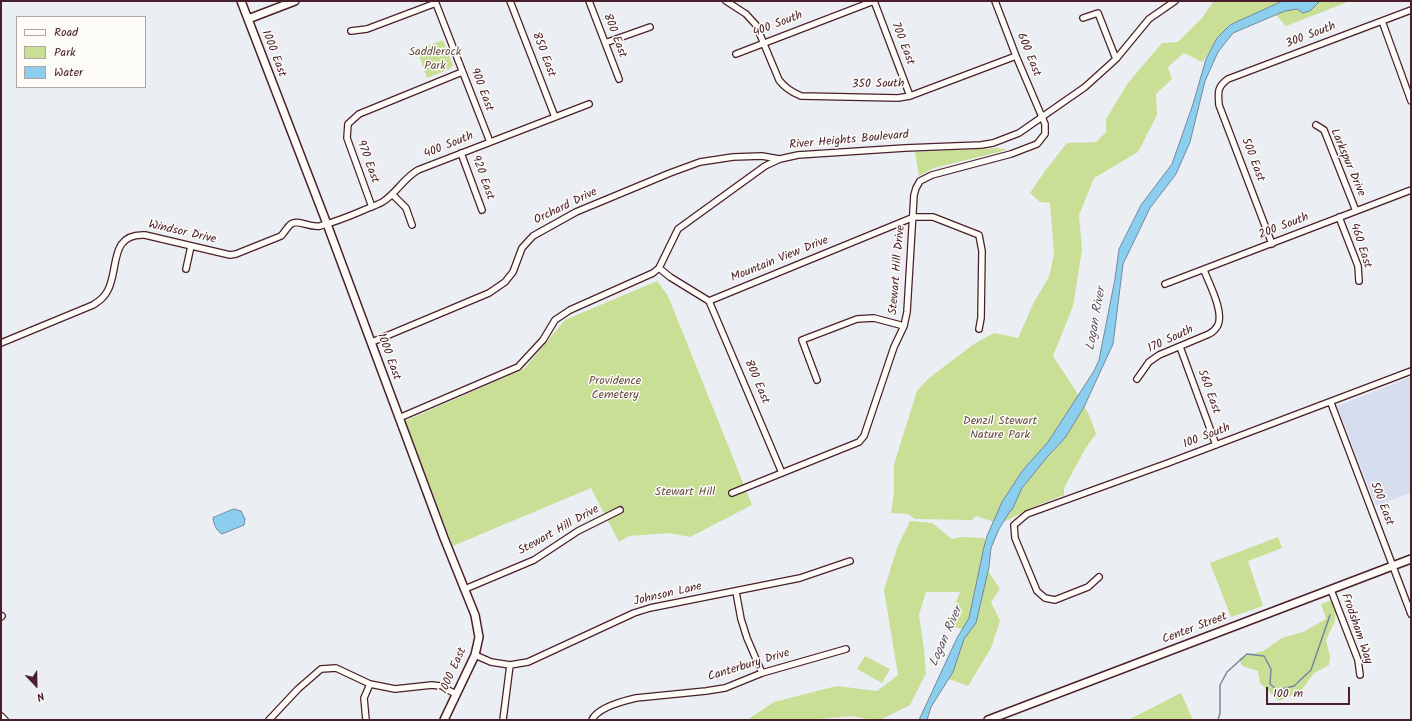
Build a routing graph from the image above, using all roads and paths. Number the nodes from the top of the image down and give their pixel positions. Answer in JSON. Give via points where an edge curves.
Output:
{"nodes":[{"id":1,"x":241,"y":1,"type":"edge"},
{"id":2,"x":296,"y":1,"type":"edge"},
{"id":3,"x":510,"y":1,"type":"edge"},
{"id":4,"x":589,"y":1,"type":"edge"},
{"id":5,"x":726,"y":1,"type":"edge"},
{"id":6,"x":874,"y":1,"type":"edge"},
{"id":7,"x":995,"y":1,"type":"edge"},
{"id":8,"x":1175,"y":1,"type":"edge"},
{"id":9,"x":436,"y":2,"type":"edge"},
{"id":10,"x":1411,"y":10,"type":"edge"},
{"id":11,"x":1082,"y":18,"type":"dead end"},
{"id":12,"x":248,"y":19,"type":"junction"},
{"id":13,"x":1382,"y":21,"type":"junction"},
{"id":14,"x":650,"y":26,"type":"dead end"},
{"id":15,"x":351,"y":31,"type":"dead end"},
{"id":16,"x":605,"y":43,"type":"junction"},
{"id":17,"x":764,"y":43,"type":"junction"},
{"id":18,"x":736,"y":54,"type":"dead end"},
{"id":19,"x":1016,"y":56,"type":"junction"},
{"id":20,"x":1116,"y":59,"type":"junction"},
{"id":21,"x":462,"y":72,"type":"junction"},
{"id":22,"x":619,"y":78,"type":"dead end"},
{"id":23,"x":1221,"y":84,"type":"joint"},
{"id":24,"x":910,"y":96,"type":"junction"},
{"id":25,"x":1411,"y":101,"type":"edge"},
{"id":26,"x":589,"y":104,"type":"dead end"},
{"id":27,"x":555,"y":117,"type":"junction"},
{"id":28,"x":1042,"y":118,"type":"junction"},
{"id":29,"x":1316,"y":125,"type":"dead end"},
{"id":30,"x":490,"y":142,"type":"junction"},
{"id":31,"x":461,"y":154,"type":"junction"},
{"id":32,"x":780,"y":159,"type":"junction"},
{"id":33,"x":1411,"y":190,"type":"edge"},
{"id":34,"x":392,"y":194,"type":"junction"},
{"id":35,"x":372,"y":207,"type":"junction"},
{"id":36,"x":482,"y":210,"type":"dead end"},
{"id":37,"x":1356,"y":211,"type":"junction"},
{"id":38,"x":914,"y":217,"type":"junction"},
{"id":39,"x":1339,"y":218,"type":"junction"},
{"id":40,"x":327,"y":224,"type":"junction"},
{"id":41,"x":412,"y":225,"type":"dead end"},
{"id":42,"x":1272,"y":244,"type":"junction"},
{"id":43,"x":191,"y":246,"type":"junction"},
{"id":44,"x":659,"y":268,"type":"junction"},
{"id":45,"x":186,"y":269,"type":"dead end"},
{"id":46,"x":1204,"y":270,"type":"junction"},
{"id":47,"x":1359,"y":281,"type":"dead end"},
{"id":48,"x":1165,"y":284,"type":"dead end"},
{"id":49,"x":709,"y":301,"type":"junction"},
{"id":50,"x":904,"y":326,"type":"junction"},
{"id":51,"x":979,"y":329,"type":"dead end"},
{"id":52,"x":372,"y":342,"type":"junction"},
{"id":53,"x":1,"y":343,"type":"edge"},
{"id":54,"x":1180,"y":347,"type":"junction"},
{"id":55,"x":1411,"y":371,"type":"edge"},
{"id":56,"x":1137,"y":379,"type":"dead end"},
{"id":57,"x":817,"y":380,"type":"dead end"},
{"id":58,"x":1331,"y":402,"type":"junction"},
{"id":59,"x":399,"y":418,"type":"junction"},
{"id":60,"x":1216,"y":445,"type":"junction"},
{"id":61,"x":782,"y":473,"type":"junction"},
{"id":62,"x":732,"y":493,"type":"dead end"},
{"id":63,"x":620,"y":510,"type":"dead end"},
{"id":64,"x":850,"y":560,"type":"dead end"},
{"id":65,"x":1411,"y":560,"type":"edge"},
{"id":66,"x":1393,"y":566,"type":"junction"},
{"id":67,"x":1098,"y":577,"type":"dead end"},
{"id":68,"x":465,"y":589,"type":"junction"},
{"id":69,"x":1331,"y":590,"type":"junction"},
{"id":70,"x":736,"y":592,"type":"junction"},
{"id":71,"x":1411,"y":614,"type":"edge"},
{"id":72,"x":846,"y":649,"type":"dead end"},
{"id":73,"x":475,"y":655,"type":"junction"},
{"id":74,"x":510,"y":665,"type":"junction"},
{"id":75,"x":762,"y":673,"type":"junction"},
{"id":76,"x":1360,"y":675,"type":"dead end"},
{"id":77,"x":370,"y":684,"type":"junction"},
{"id":78,"x":456,"y":694,"type":"junction"},
{"id":79,"x":1,"y":716,"type":"edge"},
{"id":80,"x":999,"y":718,"type":"edge"},
{"id":81,"x":4,"y":720,"type":"edge"},
{"id":82,"x":269,"y":720,"type":"edge"},
{"id":83,"x":366,"y":720,"type":"edge"},
{"id":84,"x":444,"y":720,"type":"edge"},
{"id":85,"x":503,"y":720,"type":"edge"},
{"id":86,"x":592,"y":720,"type":"edge"},
{"id":87,"x":988,"y":720,"type":"edge"}],
"edges":[{"from":1,"to":12,"type":"street","name":"1000 East"},
{"from":2,"to":12,"type":"street"},
{"from":3,"to":27,"type":"street","name":"850 East"},
{"from":4,"to":16,"type":"street","name":"800 East"},
{"from":5,"to":17,"type":"street","name":"350 South","via":[[746,14],[756,25]]},
{"from":6,"to":17,"type":"street","name":"400 South"},
{"from":6,"to":24,"type":"street","name":"700 East"},
{"from":7,"to":19,"type":"street","name":"600 East"},
{"from":8,"to":20,"type":"street","name":"River Heights Boulevard","via":[[1149,19]]},
{"from":9,"to":15,"type":"street","via":[[367,29]]},
{"from":9,"to":21,"type":"street","name":"900 East"},
{"from":10,"to":13,"type":"street","name":"300 South"},
{"from":11,"to":20,"type":"street","via":[[1098,13]]},
{"from":12,"to":40,"type":"street","name":"1000 East"},
{"from":13,"to":23,"type":"street","name":"300 South","via":[[1228,79]]},
{"from":13,"to":25,"type":"street"},
{"from":14,"to":16,"type":"street"},
{"from":16,"to":22,"type":"street","name":"800 East"},
{"from":17,"to":18,"type":"street","name":"400 South"},
{"from":17,"to":24,"type":"street","name":"350 South","via":[[779,80],[792,93],[801,96]]},
{"from":19,"to":24,"type":"street","name":"350 South"},
{"from":19,"to":28,"type":"street","name":"600 East"},
{"from":20,"to":28,"type":"street","name":"River Heights Boulevard","via":[[1085,87]]},
{"from":21,"to":30,"type":"street","name":"900 East"},
{"from":21,"to":35,"type":"street","name":"970 East","via":[[359,114],[348,124],[346,138]]},
{"from":23,"to":42,"type":"street","name":"500 East","via":[[1218,94],[1219,105]]},
{"from":26,"to":27,"type":"street","name":"400 South"},
{"from":27,"to":30,"type":"street","name":"400 South"},
{"from":28,"to":32,"type":"street","name":"River Heights Boulevard","via":[[1019,133],[993,143],[798,155]]},
{"from":28,"to":38,"type":"street","name":"Stewart Hill Drive","via":[[1045,134],[1037,144],[1011,154],[932,175],[920,181],[916,188]]},
{"from":29,"to":37,"type":"street","name":"Larkspur Drive","via":[[1324,130]]},
{"from":30,"to":31,"type":"street","name":"400 South"},
{"from":31,"to":34,"type":"street","name":"400 South","via":[[410,174]]},
{"from":31,"to":36,"type":"street","name":"920 East"},
{"from":32,"to":44,"type":"street","name":"River Heights Boulevard","via":[[765,166],[678,229]]},
{"from":32,"to":52,"type":"street","name":"Orchard Drive","via":[[762,156],[733,157],[700,162],[576,212],[533,236],[522,248],[513,272],[505,282],[489,293]]},
{"from":33,"to":37,"type":"street","name":"200 South"},
{"from":34,"to":35,"type":"street","name":"400 South"},
{"from":34,"to":41,"type":"street","via":[[406,208]]},
{"from":35,"to":40,"type":"street","name":"400 South"},
{"from":37,"to":39,"type":"street","name":"200 South"},
{"from":38,"to":49,"type":"street","name":"Mountain View Drive"},
{"from":38,"to":50,"type":"street","name":"Stewart Hill Drive"},
{"from":38,"to":51,"type":"street","via":[[933,217],[979,235],[982,251]]},
{"from":39,"to":42,"type":"street","name":"200 South"},
{"from":39,"to":47,"type":"street","name":"460 East","via":[[1358,266]]},
{"from":40,"to":43,"type":"street","name":"Windsor Drive","via":[[314,227],[294,222],[281,236],[230,255]]},
{"from":40,"to":52,"type":"street","name":"1000 East"},
{"from":42,"to":46,"type":"street","name":"200 South"},
{"from":43,"to":45,"type":"street"},
{"from":43,"to":53,"type":"street","name":"Windsor Drive","via":[[145,235],[130,236],[118,249],[109,290],[103,299]]},
{"from":44,"to":49,"type":"street"},
{"from":44,"to":59,"type":"street","via":[[570,310],[555,320],[543,340],[518,367]]},
{"from":46,"to":48,"type":"street","name":"200 South"},
{"from":46,"to":54,"type":"street","name":"170 South","via":[[1218,309],[1218,324],[1209,334]]},
{"from":49,"to":61,"type":"street","name":"800 East"},
{"from":50,"to":57,"type":"street","via":[[874,318],[857,319],[802,340]]},
{"from":50,"to":61,"type":"street","name":"Stewart Hill Drive","via":[[894,347],[864,436],[858,442]]},
{"from":52,"to":59,"type":"street","name":"1000 East"},
{"from":54,"to":56,"type":"street","name":"170 South","via":[[1149,362]]},
{"from":54,"to":60,"type":"street","name":"560 East"},
{"from":55,"to":58,"type":"street","name":"100 South"},
{"from":58,"to":60,"type":"street","name":"100 South"},
{"from":58,"to":66,"type":"street","name":"500 East"},
{"from":59,"to":68,"type":"street","name":"1000 East"},
{"from":60,"to":67,"type":"street","name":"100 South","via":[[1027,514],[1014,525],[1015,538],[1037,591],[1045,598],[1055,600],[1088,587]]},
{"from":61,"to":62,"type":"street","name":"Stewart Hill Drive"},
{"from":63,"to":68,"type":"street","name":"Stewart Hill Drive","via":[[578,531],[534,560]]},
{"from":64,"to":70,"type":"street","name":"Johnson Lane","via":[[800,578]]},
{"from":65,"to":66,"type":"street","name":"Center Street"},
{"from":66,"to":69,"type":"street","name":"Center Street"},
{"from":66,"to":71,"type":"street","name":"500 East"},
{"from":68,"to":73,"type":"street","name":"1000 East","via":[[478,625],[479,637]]},
{"from":69,"to":76,"type":"street","name":"Frodsham Way","via":[[1358,660]]},
{"from":69,"to":80,"type":"street","name":"Center Street"},
{"from":70,"to":74,"type":"street","name":"Johnson Lane","via":[[634,613],[528,662]]},
{"from":70,"to":75,"type":"street","via":[[747,638]]},
{"from":72,"to":75,"type":"street","name":"Canterbury Drive"},
{"from":73,"to":74,"type":"street","name":"Johnson Lane","via":[[491,662]]},
{"from":73,"to":78,"type":"street","name":"1000 East"},
{"from":74,"to":85,"type":"street"},
{"from":75,"to":86,"type":"street","name":"Canterbury Drive","via":[[725,688],[624,701],[597,712]]},
{"from":77,"to":78,"type":"street","via":[[395,689],[432,684]]},
{"from":77,"to":82,"type":"street","via":[[336,668],[321,669]]},
{"from":77,"to":83,"type":"street","via":[[364,698]]},
{"from":78,"to":84,"type":"street","name":"1000 East"},
{"from":79,"to":81,"type":"street"},
{"from":80,"to":87,"type":"street","name":"Center Street"}]}
